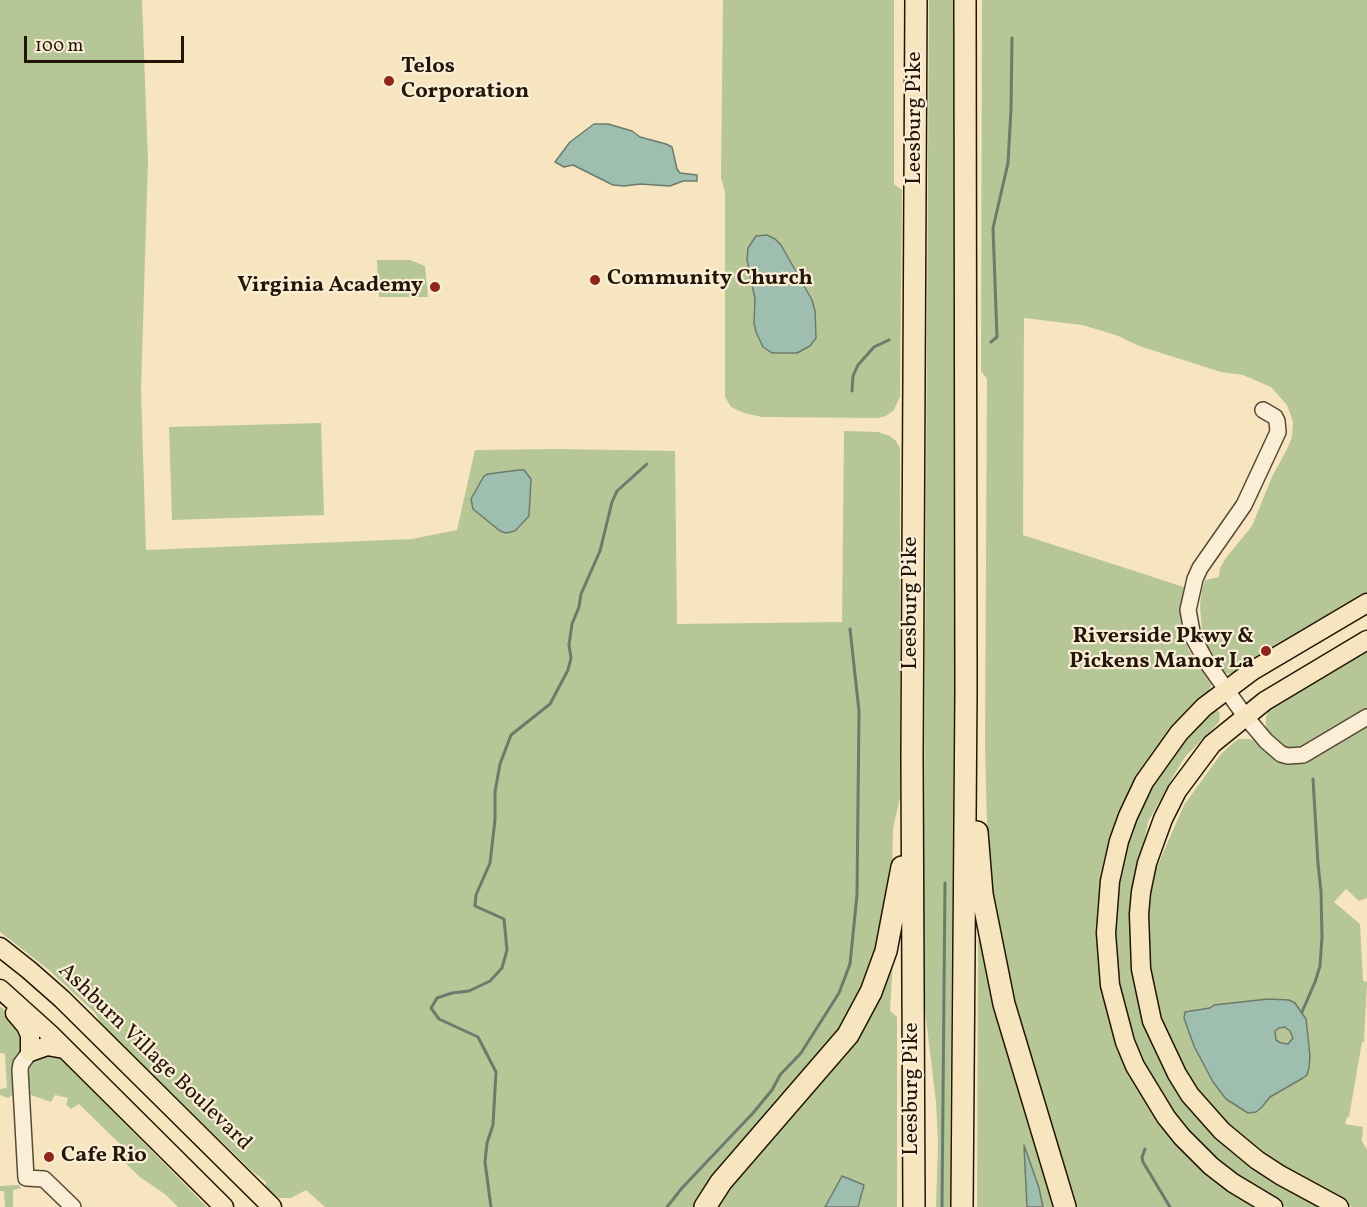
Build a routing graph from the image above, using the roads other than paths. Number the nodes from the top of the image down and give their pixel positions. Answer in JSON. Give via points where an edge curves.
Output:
{"nodes":[{"id":1,"x":916,"y":0,"type":"edge"},
{"id":2,"x":965,"y":0,"type":"edge"},
{"id":3,"x":1263,"y":410,"type":"dead end"},
{"id":4,"x":1367,"y":603,"type":"edge"},
{"id":5,"x":1367,"y":640,"type":"edge"},
{"id":6,"x":1226,"y":690,"type":"junction"},
{"id":7,"x":966,"y":691,"type":"junction"},
{"id":8,"x":1245,"y":716,"type":"junction"},
{"id":9,"x":1367,"y":717,"type":"edge"},
{"id":10,"x":912,"y":756,"type":"junction"},
{"id":11,"x":0,"y":947,"type":"edge"},
{"id":12,"x":0,"y":989,"type":"edge"},
{"id":13,"x":0,"y":996,"type":"edge"},
{"id":14,"x":64,"y":1049,"type":"junction"},
{"id":15,"x":30,"y":1052,"type":"junction"},
{"id":16,"x":73,"y":1207,"type":"edge"},
{"id":17,"x":224,"y":1207,"type":"edge"},
{"id":18,"x":272,"y":1207,"type":"edge"},
{"id":19,"x":705,"y":1207,"type":"edge"},
{"id":20,"x":914,"y":1207,"type":"edge"},
{"id":21,"x":962,"y":1207,"type":"edge"},
{"id":22,"x":1065,"y":1207,"type":"edge"},
{"id":23,"x":1273,"y":1207,"type":"edge"},
{"id":24,"x":1339,"y":1207,"type":"edge"}],
"edges":[{"from":1,"to":10,"type":"highway","name":"Leesburg Pike"},
{"from":2,"to":7,"type":"highway"},
{"from":3,"to":6,"type":"street","via":[[1275,417],[1278,432],[1244,505],[1200,568],[1189,600],[1193,637]]},
{"from":4,"to":6,"type":"main road"},
{"from":5,"to":8,"type":"main road","via":[[1265,700]]},
{"from":6,"to":8,"type":"street"},
{"from":6,"to":23,"type":"main road","via":[[1203,707],[1172,742],[1144,782],[1128,816],[1110,881],[1107,958],[1125,1042],[1166,1117],[1212,1166]]},
{"from":7,"to":21,"type":"highway"},
{"from":7,"to":22,"type":"highway","via":[[982,894],[1004,1004]]},
{"from":8,"to":9,"type":"street","via":[[1273,749],[1288,756],[1303,755]]},
{"from":8,"to":24,"type":"main road","via":[[1212,744],[1177,791],[1153,843],[1139,914],[1145,993],[1152,1021],[1177,1074],[1208,1117],[1257,1160]]},
{"from":10,"to":19,"type":"highway","via":[[901,876],[886,951],[871,992],[848,1035],[721,1182]]},
{"from":10,"to":20,"type":"highway","name":"Leesburg Pike"},
{"from":11,"to":18,"type":"main road","name":"Ashburn Village Boulevard","via":[[62,999]]},
{"from":12,"to":14,"type":"main road"},
{"from":13,"to":15,"type":"main road","via":[[26,1026]]},
{"from":14,"to":15,"type":"main road","via":[[47,1046]]},
{"from":14,"to":17,"type":"main road"},
{"from":15,"to":16,"type":"street","via":[[20,1070],[26,1178],[44,1179]]}]}
